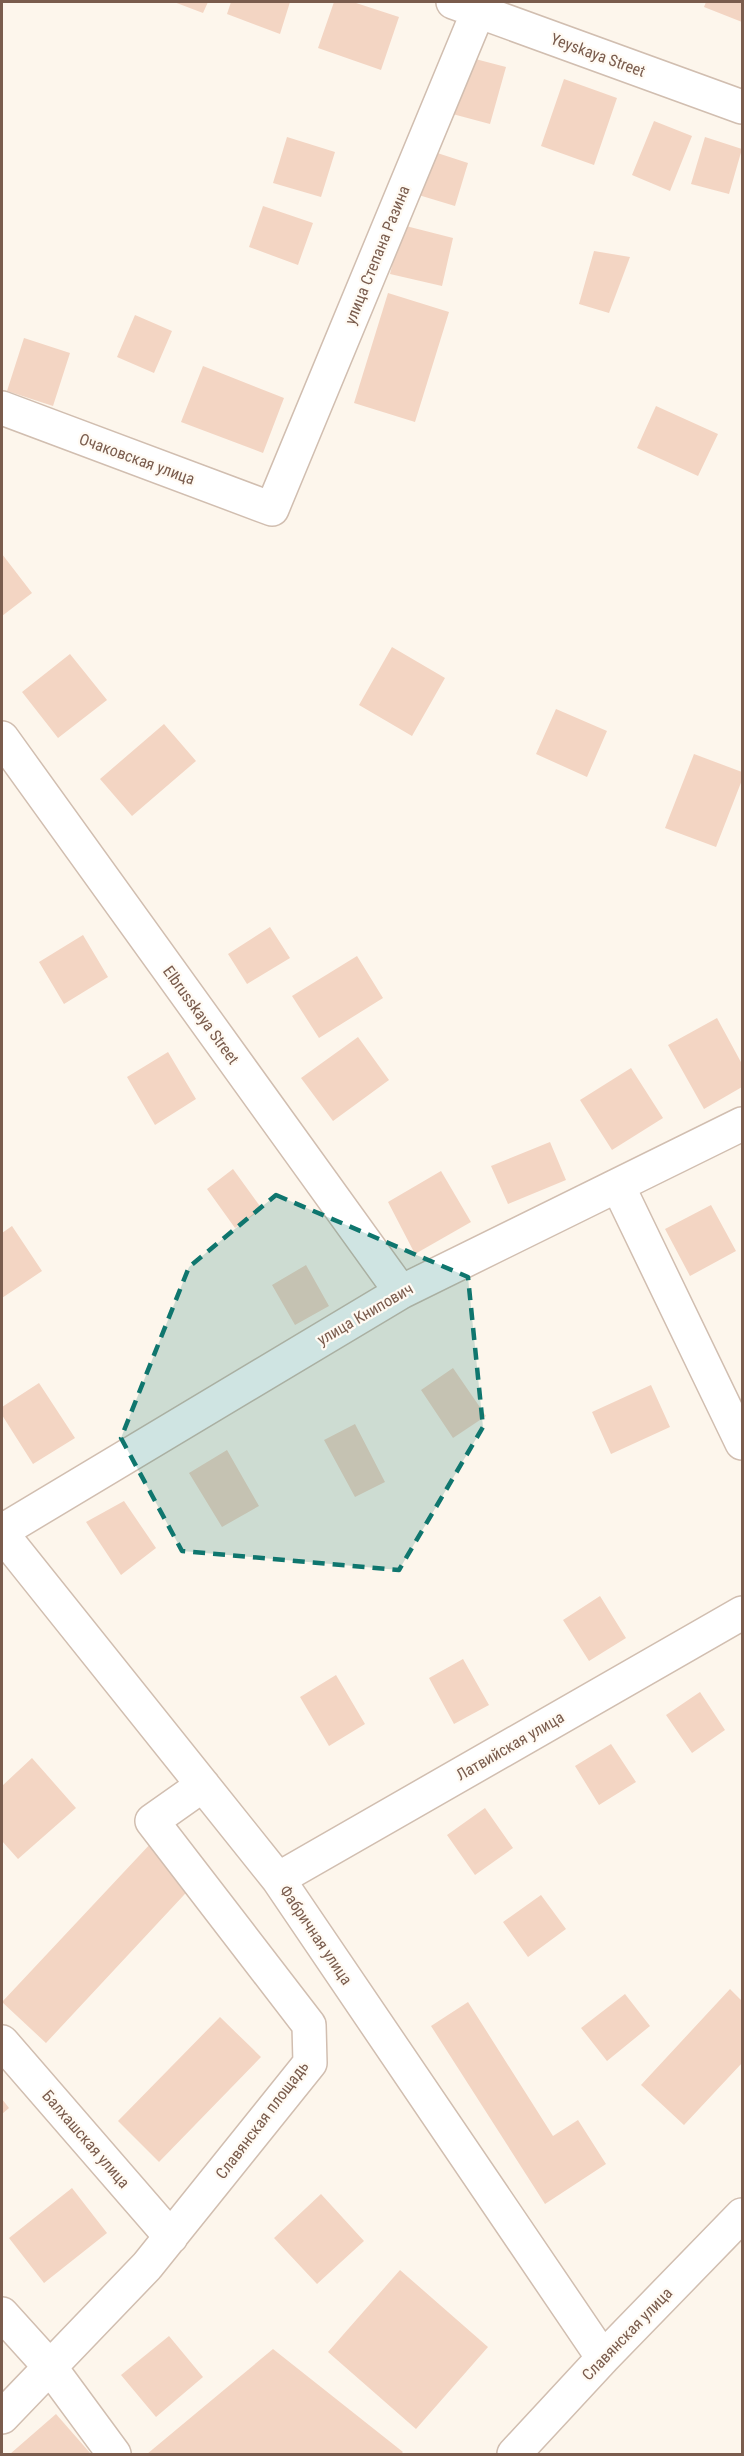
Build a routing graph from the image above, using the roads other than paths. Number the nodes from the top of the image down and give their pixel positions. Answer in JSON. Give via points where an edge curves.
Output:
{"nodes":[{"id":1,"x":471,"y":5,"type":"edge"},
{"id":2,"x":742,"y":107,"type":"edge"},
{"id":3,"x":2,"y":408,"type":"edge"},
{"id":4,"x":272,"y":509,"type":"joint"},
{"id":5,"x":2,"y":738,"type":"edge"},
{"id":6,"x":742,"y":1124,"type":"edge"},
{"id":7,"x":618,"y":1186,"type":"junction"},
{"id":8,"x":401,"y":1292,"type":"junction"},
{"id":9,"x":742,"y":1443,"type":"edge"},
{"id":10,"x":2,"y":1532,"type":"edge"},
{"id":11,"x":742,"y":1613,"type":"edge"},
{"id":12,"x":202,"y":1785,"type":"junction"},
{"id":13,"x":278,"y":1879,"type":"junction"},
{"id":14,"x":2,"y":2042,"type":"edge"},
{"id":15,"x":742,"y":2218,"type":"edge"},
{"id":16,"x":171,"y":2237,"type":"junction"},
{"id":17,"x":2,"y":2314,"type":"edge"},
{"id":18,"x":603,"y":2358,"type":"junction"},
{"id":19,"x":50,"y":2367,"type":"junction"},
{"id":20,"x":2,"y":2417,"type":"edge"},
{"id":21,"x":114,"y":2454,"type":"edge"},
{"id":22,"x":514,"y":2454,"type":"edge"}],
"edges":[{"from":1,"to":2,"type":"street","name":"Yeyskaya Street"},
{"from":1,"to":4,"type":"street","name":"улица Степана Разина"},
{"from":3,"to":4,"type":"street","name":"Очаковская улица"},
{"from":5,"to":8,"type":"street","name":"Elbrusskaya Street"},
{"from":6,"to":7,"type":"street","name":"улица Книпович"},
{"from":7,"to":8,"type":"street","name":"улица Книпович"},
{"from":7,"to":9,"type":"street"},
{"from":8,"to":10,"type":"street","name":"улица Книпович"},
{"from":10,"to":12,"type":"street","name":"Фабричная улица"},
{"from":11,"to":13,"type":"street","name":"Латвийская улица"},
{"from":12,"to":13,"type":"street","name":"Фабричная улица"},
{"from":12,"to":16,"type":"street","name":"Славянская площадь","via":[[152,1821],[309,2025],[310,2063]]},
{"from":13,"to":18,"type":"street","name":"Фабричная улица"},
{"from":14,"to":16,"type":"street","name":"Балхашская улица"},
{"from":15,"to":18,"type":"street","name":"Славянская улица"},
{"from":16,"to":19,"type":"street","name":"Славянская площадь"},
{"from":17,"to":19,"type":"street"},
{"from":18,"to":22,"type":"street","name":"Славянская улица"},
{"from":19,"to":20,"type":"street","name":"Славянская площадь"},
{"from":19,"to":21,"type":"street"}]}
